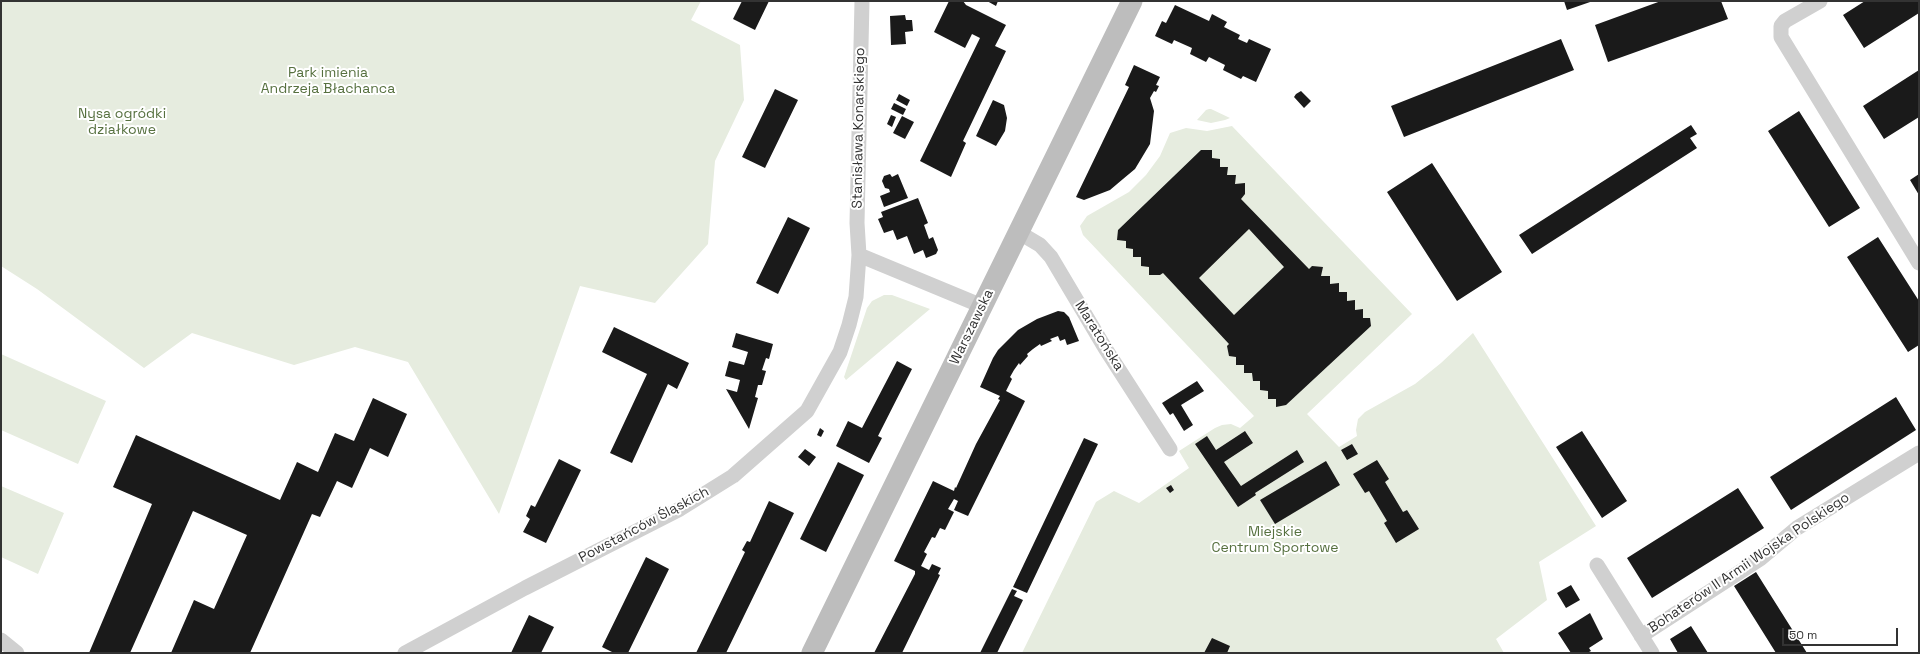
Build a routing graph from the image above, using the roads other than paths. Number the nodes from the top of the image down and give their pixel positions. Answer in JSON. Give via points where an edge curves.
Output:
{"nodes":[{"id":1,"x":862,"y":1,"type":"edge"},
{"id":2,"x":1132,"y":1,"type":"edge"},
{"id":3,"x":1820,"y":1,"type":"edge"},
{"id":4,"x":1018,"y":232,"type":"junction"},
{"id":5,"x":859,"y":256,"type":"junction"},
{"id":6,"x":1919,"y":263,"type":"edge"},
{"id":7,"x":982,"y":306,"type":"junction"},
{"id":8,"x":1170,"y":449,"type":"dead end"},
{"id":9,"x":1919,"y":453,"type":"edge"},
{"id":10,"x":1597,"y":565,"type":"dead end"},
{"id":11,"x":1641,"y":636,"type":"junction"},
{"id":12,"x":1,"y":640,"type":"edge"},
{"id":13,"x":17,"y":653,"type":"edge"},
{"id":14,"x":405,"y":653,"type":"edge"},
{"id":15,"x":812,"y":653,"type":"edge"},
{"id":16,"x":1652,"y":653,"type":"edge"}],
"edges":[{"from":1,"to":5,"type":"street","name":"Stanisława Konarskiego"},
{"from":2,"to":4,"type":"main road","name":"Warszawska"},
{"from":3,"to":6,"type":"street","via":[[1785,21],[1781,26],[1781,37]]},
{"from":4,"to":7,"type":"main road","name":"Warszawska"},
{"from":4,"to":8,"type":"street","name":"Maratońska","via":[[1040,245],[1051,257],[1105,348]]},
{"from":5,"to":7,"type":"street"},
{"from":5,"to":14,"type":"street","name":"Powstańców Śląskich","via":[[856,296],[850,325],[840,352],[807,411],[739,471],[680,509]]},
{"from":7,"to":15,"type":"main road","name":"Warszawska"},
{"from":9,"to":11,"type":"street","name":"Bohaterów II Armii Wojska Polskiego","via":[[1797,528],[1760,559]]},
{"from":10,"to":11,"type":"street","name":"Bohaterów II Armii Wojska Polskiego"},
{"from":11,"to":16,"type":"street","name":"Bohaterów II Armii Wojska Polskiego"},
{"from":12,"to":13,"type":"street"}]}
